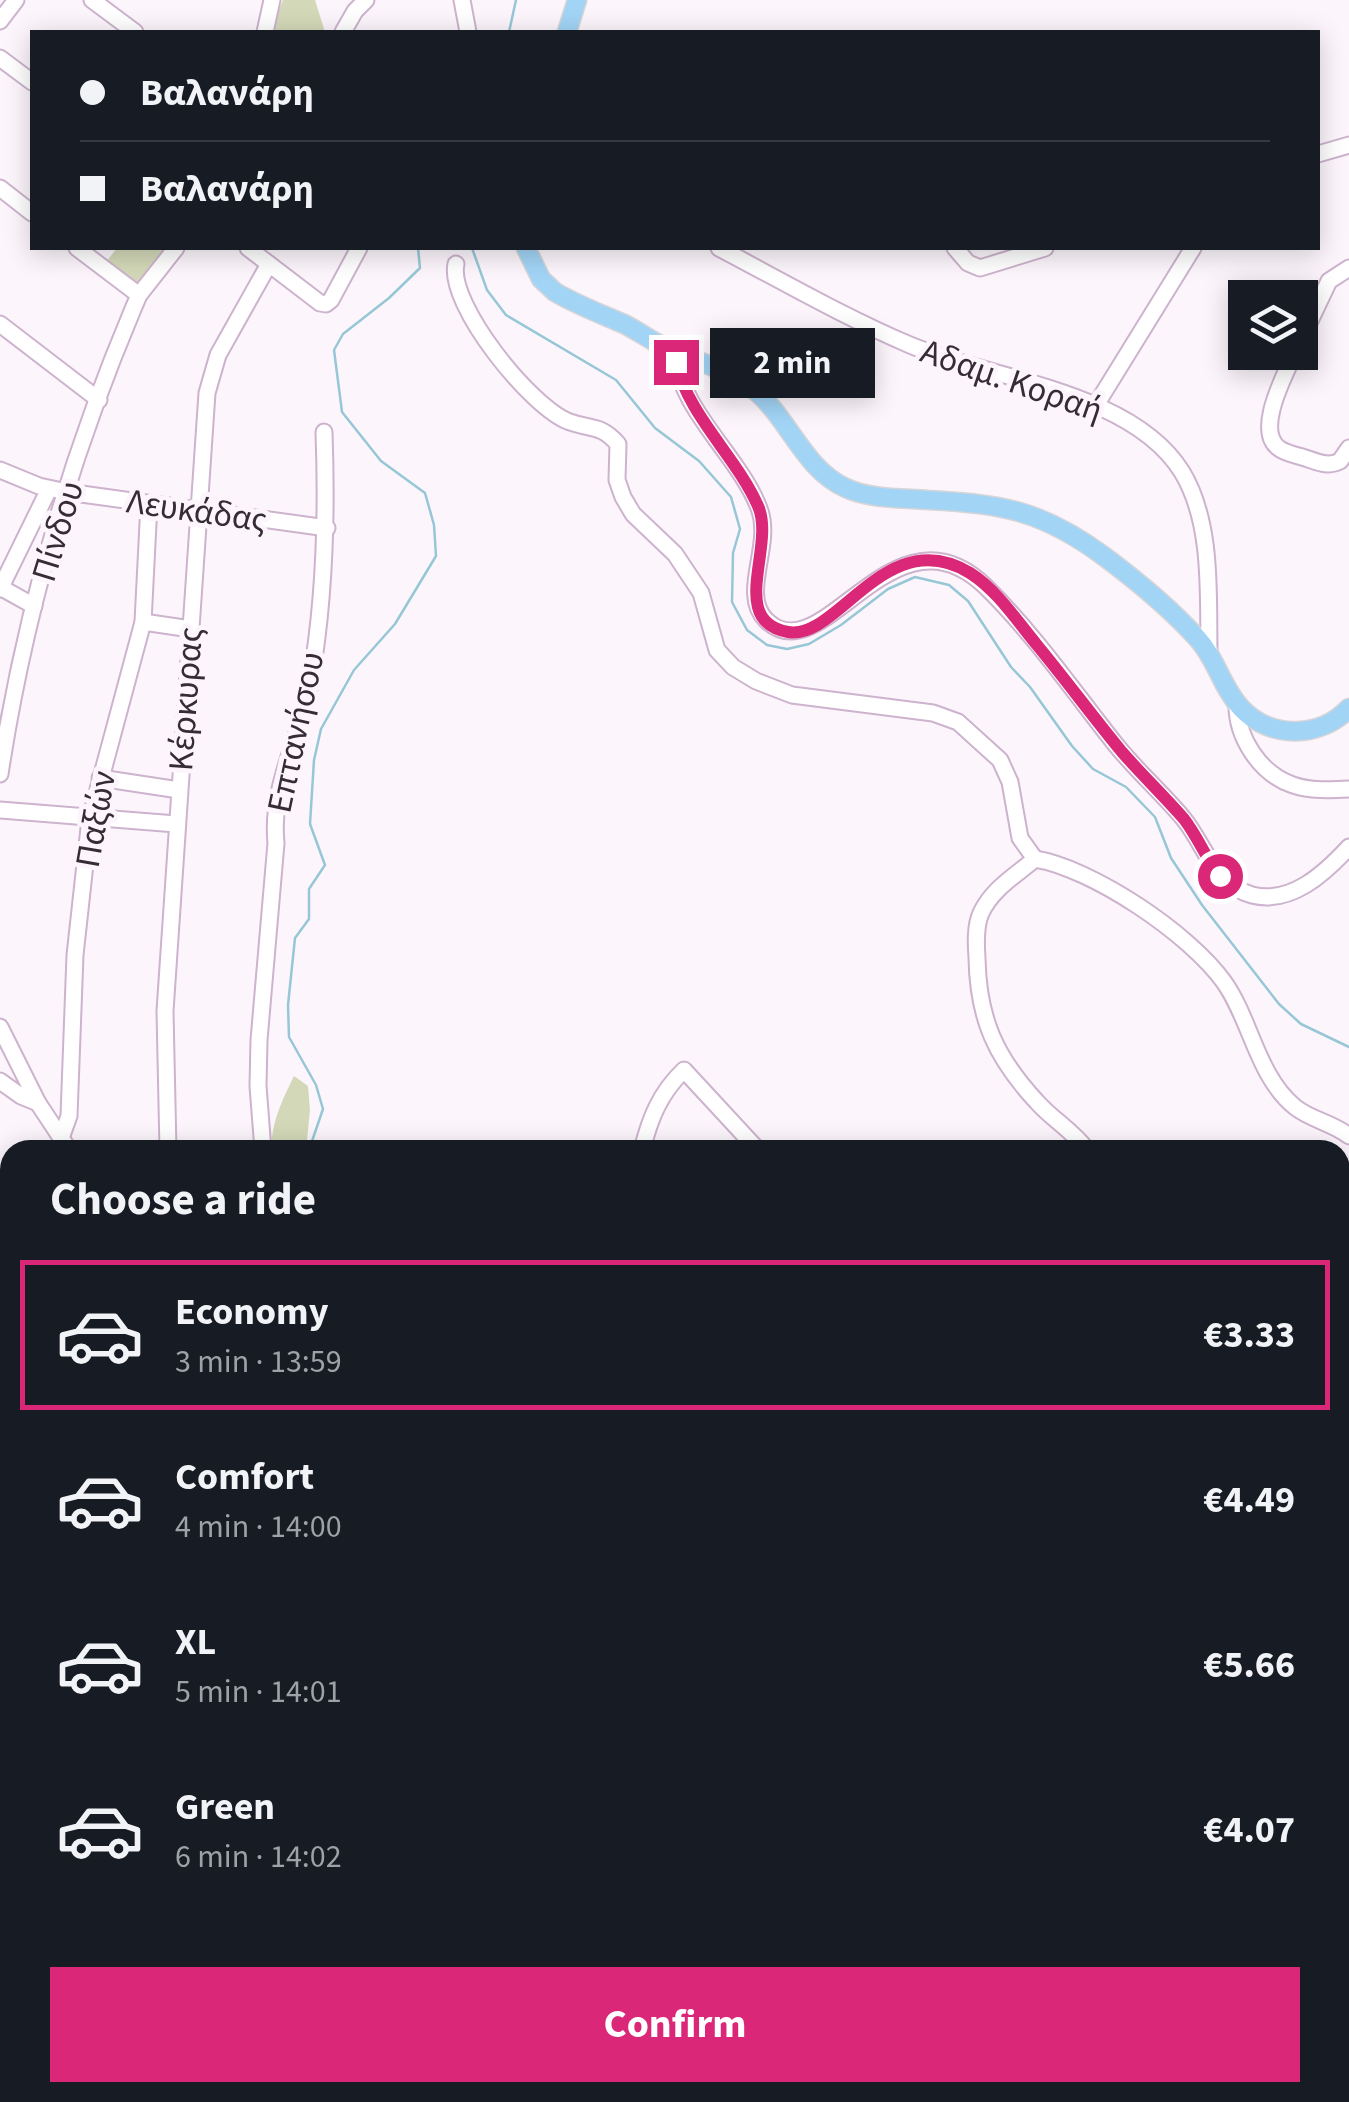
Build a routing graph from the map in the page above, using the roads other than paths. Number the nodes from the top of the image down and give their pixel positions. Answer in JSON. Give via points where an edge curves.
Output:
{"nodes":[{"id":1,"x":16,"y":0,"type":"edge"},
{"id":2,"x":92,"y":0,"type":"edge"},
{"id":3,"x":272,"y":0,"type":"edge"},
{"id":4,"x":366,"y":0,"type":"edge"},
{"id":5,"x":462,"y":0,"type":"edge"},
{"id":6,"x":577,"y":0,"type":"edge"},
{"id":7,"x":0,"y":21,"type":"edge"},
{"id":8,"x":132,"y":30,"type":"edge"},
{"id":9,"x":265,"y":30,"type":"edge"},
{"id":10,"x":345,"y":30,"type":"edge"},
{"id":11,"x":468,"y":30,"type":"edge"},
{"id":12,"x":568,"y":30,"type":"edge"},
{"id":13,"x":0,"y":58,"type":"edge"},
{"id":14,"x":30,"y":80,"type":"edge"},
{"id":15,"x":1348,"y":147,"type":"edge"},
{"id":16,"x":1320,"y":154,"type":"edge"},
{"id":17,"x":0,"y":188,"type":"edge"},
{"id":18,"x":30,"y":211,"type":"edge"},
{"id":19,"x":79,"y":250,"type":"edge"},
{"id":20,"x":108,"y":250,"type":"edge"},
{"id":21,"x":174,"y":250,"type":"edge"},
{"id":22,"x":251,"y":250,"type":"edge"},
{"id":23,"x":358,"y":250,"type":"edge"},
{"id":24,"x":527,"y":250,"type":"edge"},
{"id":25,"x":723,"y":250,"type":"edge"},
{"id":26,"x":957,"y":250,"type":"edge"},
{"id":27,"x":1038,"y":250,"type":"edge"},
{"id":28,"x":1192,"y":250,"type":"edge"},
{"id":29,"x":97,"y":264,"type":"junction"},
{"id":30,"x":270,"y":264,"type":"junction"},
{"id":31,"x":456,"y":264,"type":"dead end"},
{"id":32,"x":1349,"y":268,"type":"edge"},
{"id":33,"x":139,"y":295,"type":"junction"},
{"id":34,"x":1318,"y":304,"type":"edge"},
{"id":35,"x":0,"y":324,"type":"edge"},
{"id":36,"x":675,"y":352,"type":"junction"},
{"id":37,"x":1289,"y":370,"type":"edge"},
{"id":38,"x":99,"y":400,"type":"junction"},
{"id":39,"x":1096,"y":406,"type":"junction"},
{"id":40,"x":324,"y":432,"type":"dead end"},
{"id":41,"x":1349,"y":448,"type":"edge"},
{"id":42,"x":0,"y":470,"type":"edge"},
{"id":43,"x":49,"y":489,"type":"junction"},
{"id":44,"x":67,"y":492,"type":"junction"},
{"id":45,"x":149,"y":504,"type":"junction"},
{"id":46,"x":199,"y":511,"type":"junction"},
{"id":47,"x":327,"y":528,"type":"junction"},
{"id":48,"x":0,"y":588,"type":"edge"},
{"id":49,"x":34,"y":606,"type":"junction"},
{"id":50,"x":143,"y":622,"type":"junction"},
{"id":51,"x":191,"y":629,"type":"junction"},
{"id":52,"x":1208,"y":652,"type":"junction"},
{"id":53,"x":1237,"y":703,"type":"junction"},
{"id":54,"x":6,"y":704,"type":"edge"},
{"id":55,"x":1349,"y":708,"type":"edge"},
{"id":56,"x":0,"y":774,"type":"edge"},
{"id":57,"x":100,"y":778,"type":"junction"},
{"id":58,"x":1349,"y":789,"type":"edge"},
{"id":59,"x":179,"y":790,"type":"junction"},
{"id":60,"x":0,"y":810,"type":"edge"},
{"id":61,"x":90,"y":819,"type":"junction"},
{"id":62,"x":176,"y":824,"type":"junction"},
{"id":63,"x":1349,"y":847,"type":"edge"},
{"id":64,"x":1035,"y":859,"type":"junction"},
{"id":65,"x":0,"y":1027,"type":"edge"},
{"id":66,"x":0,"y":1081,"type":"edge"},
{"id":67,"x":38,"y":1102,"type":"junction"},
{"id":68,"x":1349,"y":1136,"type":"edge"},
{"id":69,"x":62,"y":1140,"type":"edge"},
{"id":70,"x":66,"y":1140,"type":"edge"},
{"id":71,"x":168,"y":1140,"type":"edge"},
{"id":72,"x":262,"y":1140,"type":"edge"},
{"id":73,"x":644,"y":1140,"type":"edge"},
{"id":74,"x":749,"y":1140,"type":"edge"},
{"id":75,"x":1079,"y":1140,"type":"edge"}],
"edges":[{"from":1,"to":7,"type":"street"},
{"from":2,"to":8,"type":"street"},
{"from":3,"to":9,"type":"street"},
{"from":4,"to":10,"type":"street"},
{"from":5,"to":11,"type":"street"},
{"from":6,"to":12,"type":"main road"},
{"from":13,"to":14,"type":"street"},
{"from":15,"to":16,"type":"street"},
{"from":17,"to":18,"type":"street"},
{"from":19,"to":29,"type":"street"},
{"from":20,"to":29,"type":"street"},
{"from":21,"to":33,"type":"street","name":"Πίνδου"},
{"from":22,"to":30,"type":"street"},
{"from":23,"to":30,"type":"street","via":[[326,304]]},
{"from":24,"to":36,"type":"main road","via":[[549,288]]},
{"from":25,"to":39,"type":"street","name":"Αδαμ. Κοραή","via":[[913,346]]},
{"from":26,"to":27,"type":"street","via":[[980,268]]},
{"from":28,"to":39,"type":"street"},
{"from":29,"to":33,"type":"street"},
{"from":30,"to":46,"type":"street","name":"Κέρκυρας","via":[[212,371]]},
{"from":31,"to":64,"type":"street","via":[[462,298],[522,386],[570,422],[607,432],[618,444],[623,497],[701,592],[717,650],[733,667],[792,694],[958,722],[1000,760],[1020,838]]},
{"from":32,"to":34,"type":"street","via":[[1329,281]]},
{"from":33,"to":38,"type":"street","name":"Πίνδου"},
{"from":35,"to":38,"type":"street"},
{"from":36,"to":52,"type":"main road","via":[[756,390],[819,467],[848,489],[1012,508],[1065,530],[1135,581]]},
{"from":36,"to":63,"type":"street","via":[[683,382],[760,511],[765,539],[754,597],[770,624],[804,631],[884,573],[917,563],[954,566],[984,584],[1017,622],[1185,820],[1230,885],[1254,895],[1285,894],[1323,873]]},
{"from":37,"to":41,"type":"street","via":[[1270,417],[1272,440],[1282,450],[1331,465]]},
{"from":38,"to":44,"type":"street","name":"Πίνδου"},
{"from":39,"to":52,"type":"street","name":"Αδαμ. Κοραή","via":[[1155,440],[1187,482],[1204,547]]},
{"from":40,"to":47,"type":"street","name":"Επτανήσου"},
{"from":42,"to":43,"type":"street","name":"Λευκάδας"},
{"from":43,"to":44,"type":"street","name":"Λευκάδας"},
{"from":43,"to":48,"type":"street"},
{"from":44,"to":45,"type":"street","name":"Λευκάδας"},
{"from":44,"to":49,"type":"street","name":"Πίνδου"},
{"from":45,"to":46,"type":"street","name":"Λευκάδας"},
{"from":45,"to":50,"type":"street","name":"Παξών"},
{"from":46,"to":47,"type":"street","name":"Λευκάδας"},
{"from":46,"to":51,"type":"street","name":"Κέρκυρας"},
{"from":47,"to":72,"type":"street","name":"Επτανήσου","via":[[311,678],[274,817],[258,1058]]},
{"from":48,"to":49,"type":"street"},
{"from":49,"to":54,"type":"street","name":"Πίνδου"},
{"from":50,"to":51,"type":"street"},
{"from":50,"to":57,"type":"street","name":"Παξών"},
{"from":51,"to":59,"type":"street","name":"Κέρκυρας"},
{"from":52,"to":53,"type":"main road"},
{"from":53,"to":55,"type":"main road","via":[[1264,723],[1299,732],[1328,726]]},
{"from":53,"to":58,"type":"street","via":[[1246,742],[1272,774],[1302,788]]},
{"from":54,"to":56,"type":"street","name":"Πίνδου"},
{"from":57,"to":59,"type":"street"},
{"from":57,"to":61,"type":"street","name":"Παξών"},
{"from":59,"to":62,"type":"street","name":"Κέρκυρας"},
{"from":60,"to":61,"type":"street"},
{"from":61,"to":62,"type":"street"},
{"from":61,"to":70,"type":"street","name":"Παξών"},
{"from":62,"to":71,"type":"street","name":"Κέρκυρας","via":[[165,1011]]},
{"from":64,"to":68,"type":"street","via":[[1071,867],[1180,937],[1223,981],[1248,1036],[1295,1108]]},
{"from":64,"to":75,"type":"street","via":[[980,915],[977,977],[998,1053],[1036,1102]]},
{"from":65,"to":67,"type":"street"},
{"from":66,"to":67,"type":"street"},
{"from":67,"to":69,"type":"street"},
{"from":73,"to":74,"type":"street","via":[[668,1085],[684,1070]]}]}
